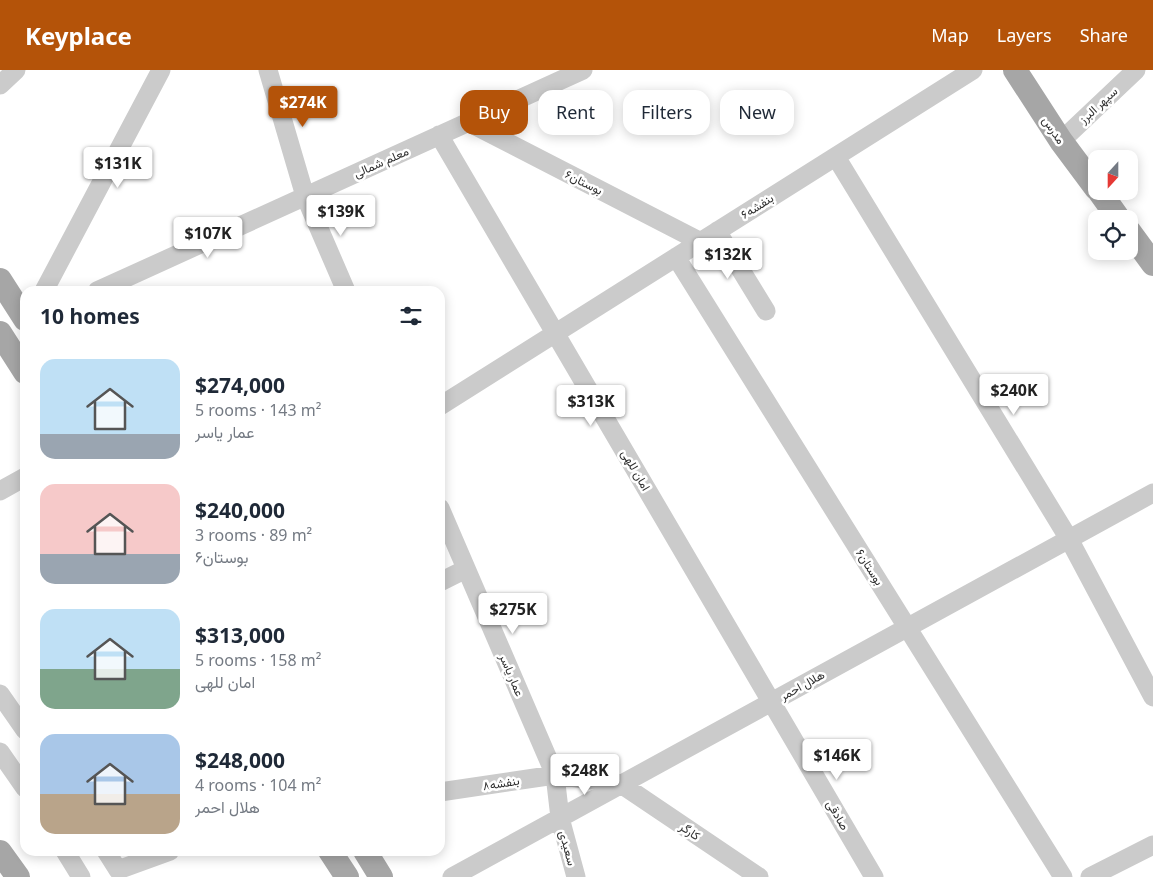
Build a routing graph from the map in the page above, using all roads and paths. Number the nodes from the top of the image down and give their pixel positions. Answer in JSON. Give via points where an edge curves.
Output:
{"nodes":[{"id":1,"x":16,"y":70,"type":"edge"},
{"id":2,"x":161,"y":70,"type":"edge"},
{"id":3,"x":268,"y":70,"type":"edge"},
{"id":4,"x":583,"y":70,"type":"edge"},
{"id":5,"x":973,"y":70,"type":"edge"},
{"id":6,"x":1015,"y":70,"type":"edge"},
{"id":7,"x":1136,"y":70,"type":"edge"},
{"id":8,"x":0,"y":85,"type":"edge"},
{"id":9,"x":528,"y":95,"type":"edge"},
{"id":10,"x":460,"y":126,"type":"edge"},
{"id":11,"x":439,"y":135,"type":"junction"},
{"id":12,"x":493,"y":135,"type":"edge"},
{"id":13,"x":1061,"y":141,"type":"junction"},
{"id":14,"x":836,"y":157,"type":"junction"},
{"id":15,"x":1088,"y":177,"type":"edge"},
{"id":16,"x":306,"y":196,"type":"junction"},
{"id":17,"x":718,"y":231,"type":"junction"},
{"id":18,"x":701,"y":242,"type":"junction"},
{"id":19,"x":1138,"y":243,"type":"edge"},
{"id":20,"x":676,"y":257,"type":"junction"},
{"id":21,"x":1153,"y":264,"type":"edge"},
{"id":22,"x":0,"y":280,"type":"edge"},
{"id":23,"x":47,"y":286,"type":"edge"},
{"id":24,"x":108,"y":286,"type":"edge"},
{"id":25,"x":344,"y":286,"type":"edge"},
{"id":26,"x":766,"y":310,"type":"dead end"},
{"id":27,"x":20,"y":311,"type":"edge"},
{"id":28,"x":20,"y":326,"type":"edge"},
{"id":29,"x":556,"y":333,"type":"junction"},
{"id":30,"x":0,"y":334,"type":"edge"},
{"id":31,"x":20,"y":364,"type":"edge"},
{"id":32,"x":445,"y":403,"type":"edge"},
{"id":33,"x":20,"y":480,"type":"edge"},
{"id":34,"x":0,"y":492,"type":"edge"},
{"id":35,"x":1153,"y":493,"type":"edge"},
{"id":36,"x":445,"y":520,"type":"edge"},
{"id":37,"x":1069,"y":539,"type":"junction"},
{"id":38,"x":466,"y":569,"type":"junction"},
{"id":39,"x":445,"y":580,"type":"edge"},
{"id":40,"x":907,"y":627,"type":"junction"},
{"id":41,"x":0,"y":694,"type":"edge"},
{"id":42,"x":1153,"y":697,"type":"edge"},
{"id":43,"x":772,"y":702,"type":"junction"},
{"id":44,"x":20,"y":723,"type":"edge"},
{"id":45,"x":0,"y":752,"type":"edge"},
{"id":46,"x":555,"y":775,"type":"junction"},
{"id":47,"x":20,"y":781,"type":"edge"},
{"id":48,"x":620,"y":784,"type":"junction"},
{"id":49,"x":445,"y":791,"type":"edge"},
{"id":50,"x":560,"y":818,"type":"junction"},
{"id":51,"x":1153,"y":845,"type":"edge"},
{"id":52,"x":0,"y":852,"type":"edge"},
{"id":53,"x":67,"y":856,"type":"edge"},
{"id":54,"x":109,"y":856,"type":"edge"},
{"id":55,"x":156,"y":856,"type":"edge"},
{"id":56,"x":333,"y":856,"type":"edge"},
{"id":57,"x":368,"y":856,"type":"edge"},
{"id":58,"x":18,"y":877,"type":"edge"},
{"id":59,"x":81,"y":877,"type":"edge"},
{"id":60,"x":347,"y":877,"type":"edge"},
{"id":61,"x":382,"y":877,"type":"edge"},
{"id":62,"x":452,"y":877,"type":"edge"},
{"id":63,"x":576,"y":877,"type":"edge"},
{"id":64,"x":759,"y":877,"type":"edge"},
{"id":65,"x":874,"y":877,"type":"edge"},
{"id":66,"x":1063,"y":877,"type":"edge"},
{"id":67,"x":1090,"y":877,"type":"edge"}],
"edges":[{"from":1,"to":8,"type":"street"},
{"from":2,"to":23,"type":"street"},
{"from":3,"to":16,"type":"street"},
{"from":4,"to":9,"type":"street","name":"معلم شمالی"},
{"from":5,"to":14,"type":"street","name":"بنفشه۶"},
{"from":6,"to":13,"type":"main road","name":"مدرس"},
{"from":7,"to":13,"type":"street","name":"سپهر البرز"},
{"from":10,"to":11,"type":"street","name":"معلم شمالی"},
{"from":11,"to":16,"type":"street","name":"معلم شمالی"},
{"from":11,"to":29,"type":"street","name":"امان للهی"},
{"from":12,"to":18,"type":"street","name":"بوستان۶"},
{"from":13,"to":15,"type":"main road","name":"مدرس"},
{"from":14,"to":17,"type":"street","name":"بنفشه۶"},
{"from":14,"to":37,"type":"street"},
{"from":16,"to":24,"type":"street","name":"معلم شمالی"},
{"from":16,"to":25,"type":"street"},
{"from":17,"to":18,"type":"street","name":"بنفشه۶"},
{"from":17,"to":26,"type":"street"},
{"from":18,"to":20,"type":"street","name":"بنفشه۶"},
{"from":19,"to":21,"type":"main road"},
{"from":20,"to":29,"type":"street","name":"بنفشه۶"},
{"from":20,"to":40,"type":"street","name":"بوستان۶"},
{"from":22,"to":27,"type":"main road"},
{"from":28,"to":30,"type":"street"},
{"from":29,"to":32,"type":"street","name":"بنفشه۶"},
{"from":29,"to":43,"type":"street","name":"امان للهی"},
{"from":30,"to":31,"type":"main road"},
{"from":33,"to":34,"type":"street"},
{"from":35,"to":37,"type":"street","name":"هلال احمر"},
{"from":36,"to":38,"type":"street","name":"عمار یاسر"},
{"from":37,"to":40,"type":"street","name":"هلال احمر"},
{"from":37,"to":42,"type":"street"},
{"from":38,"to":39,"type":"street"},
{"from":38,"to":46,"type":"street","name":"عمار یاسر"},
{"from":40,"to":43,"type":"street","name":"هلال احمر"},
{"from":40,"to":66,"type":"street","name":"بوستان۶"},
{"from":41,"to":44,"type":"street"},
{"from":43,"to":48,"type":"street","name":"هلال احمر"},
{"from":43,"to":65,"type":"street","name":"صادقی"},
{"from":45,"to":47,"type":"street"},
{"from":46,"to":48,"type":"street","name":"بنفشه۸"},
{"from":46,"to":49,"type":"street","name":"بنفشه۸"},
{"from":46,"to":50,"type":"street","name":"عمار یاسر"},
{"from":48,"to":50,"type":"street","name":"هلال احمر"},
{"from":48,"to":64,"type":"street","name":"کارگر"},
{"from":50,"to":62,"type":"street","name":"هلال احمر"},
{"from":50,"to":63,"type":"street","name":"سعیدی"},
{"from":51,"to":67,"type":"street"},
{"from":52,"to":58,"type":"main road"},
{"from":53,"to":59,"type":"street"},
{"from":54,"to":55,"type":"street","via":[[118,870]]},
{"from":56,"to":60,"type":"main road"},
{"from":57,"to":61,"type":"main road"}]}
